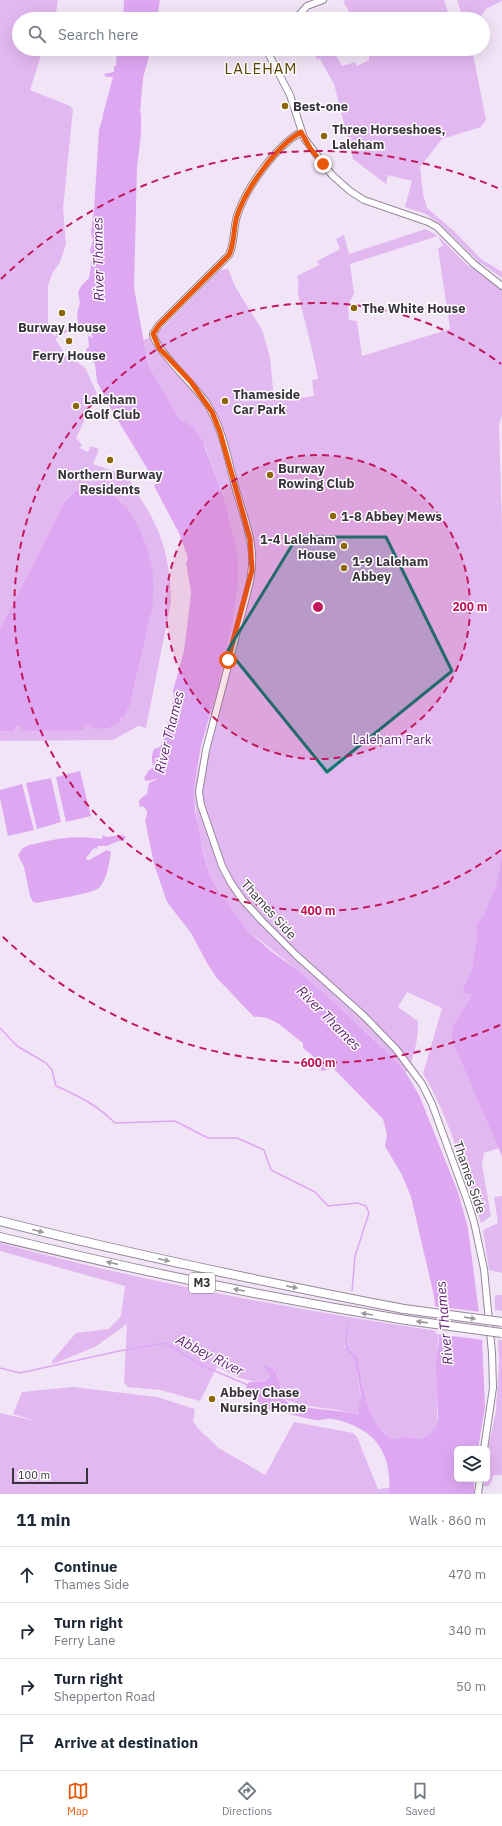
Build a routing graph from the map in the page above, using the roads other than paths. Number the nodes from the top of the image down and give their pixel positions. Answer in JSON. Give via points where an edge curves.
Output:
{"nodes":[{"id":1,"x":304,"y":0,"type":"edge"},
{"id":2,"x":324,"y":0,"type":"edge"},
{"id":3,"x":307,"y":6,"type":"junction"},
{"id":4,"x":302,"y":12,"type":"edge"},
{"id":5,"x":270,"y":56,"type":"edge"},
{"id":6,"x":301,"y":132,"type":"junction"},
{"id":7,"x":502,"y":286,"type":"edge"},
{"id":8,"x":0,"y":1221,"type":"edge"},
{"id":9,"x":0,"y":1236,"type":"edge"},
{"id":10,"x":502,"y":1322,"type":"edge"},
{"id":11,"x":502,"y":1333,"type":"edge"},
{"id":12,"x":484,"y":1446,"type":"edge"},
{"id":13,"x":480,"y":1482,"type":"edge"},
{"id":14,"x":478,"y":1494,"type":"edge"}],
"edges":[{"from":1,"to":3,"type":"street"},
{"from":2,"to":3,"type":"street"},
{"from":3,"to":4,"type":"street"},
{"from":5,"to":6,"type":"street","via":[[290,95]]},
{"from":6,"to":7,"type":"street","via":[[326,169],[350,191],[375,204],[437,227],[474,264]]},
{"from":6,"to":12,"type":"street","name":"Thames Side","via":[[282,147],[248,190],[236,218],[233,246],[229,255],[153,334],[159,348],[191,382],[212,412],[220,432],[252,551],[250,582],[206,750],[199,792],[222,866],[242,899],[296,955],[364,1016],[396,1049],[422,1084],[432,1104],[474,1222],[484,1269],[493,1388]]},
{"from":8,"to":10,"type":"highway","number":"M3","one_way":true,"bridge":true,"via":[[208,1270],[404,1309]]},
{"from":11,"to":9,"type":"highway","number":"M3","one_way":true,"bridge":true,"via":[[333,1308],[202,1283]]},
{"from":13,"to":14,"type":"street"}]}
